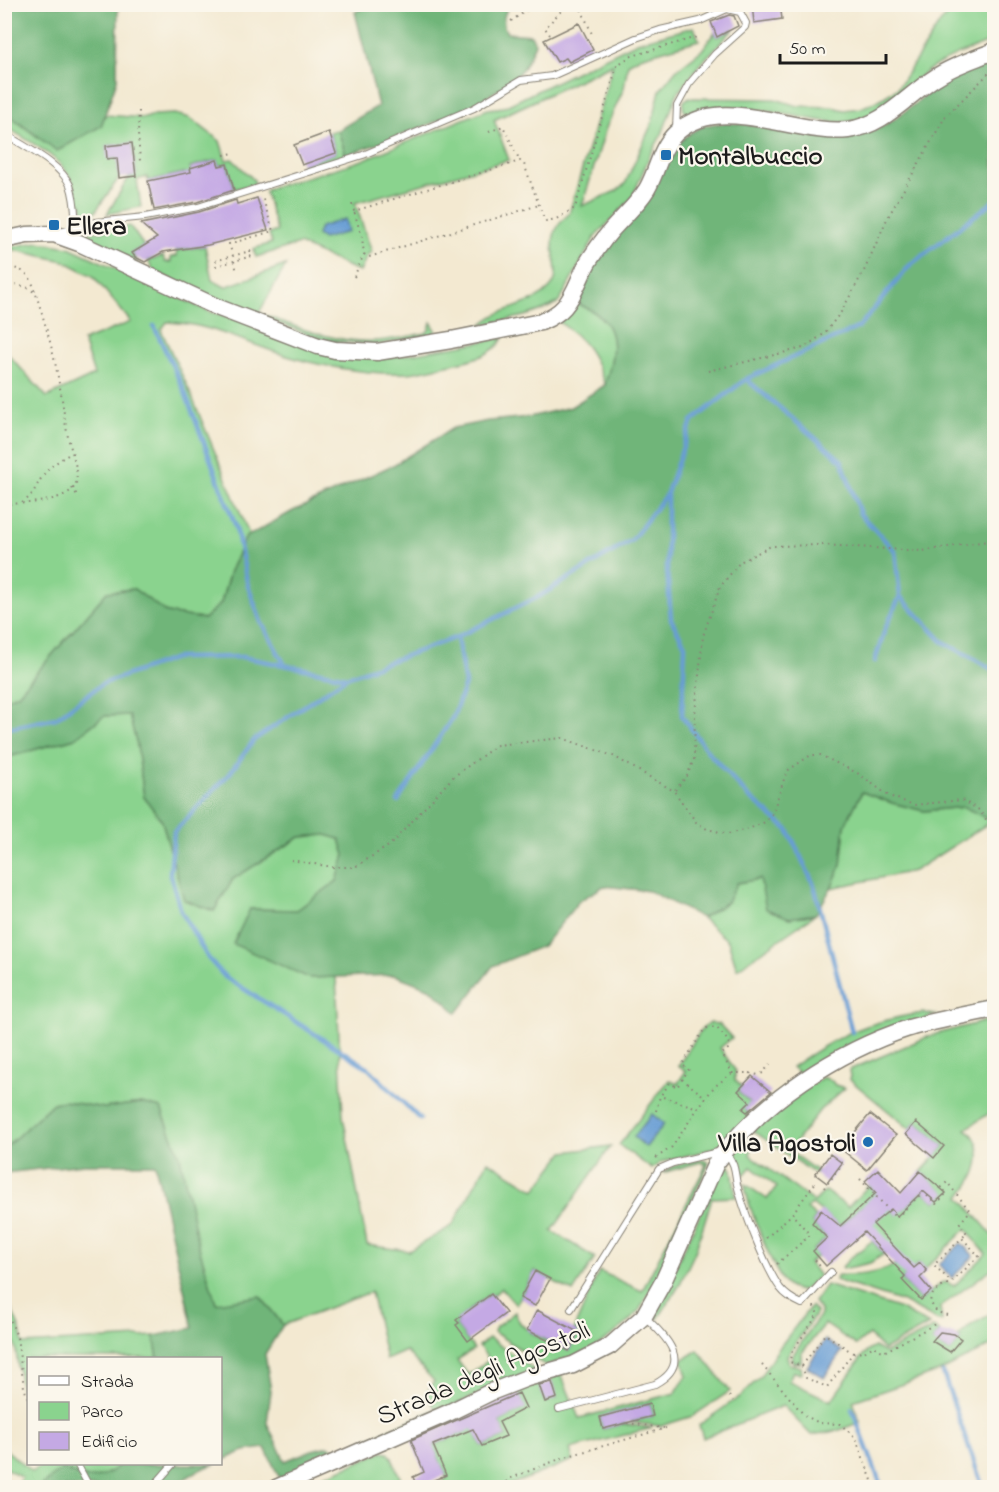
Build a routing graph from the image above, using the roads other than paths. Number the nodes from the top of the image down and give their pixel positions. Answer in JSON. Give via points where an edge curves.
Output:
{"nodes":[{"id":1,"x":994,"y":51,"type":"edge"},
{"id":2,"x":4,"y":133,"type":"edge"},
{"id":3,"x":676,"y":133,"type":"junction"},
{"id":4,"x":76,"y":226,"type":"junction"},
{"id":5,"x":54,"y":234,"type":"junction"},
{"id":6,"x":4,"y":240,"type":"edge"},
{"id":7,"x":994,"y":1009,"type":"edge"},
{"id":8,"x":725,"y":1151,"type":"junction"},
{"id":9,"x":831,"y":1272,"type":"dead end"},
{"id":10,"x":571,"y":1309,"type":"dead end"},
{"id":11,"x":644,"y":1316,"type":"junction"},
{"id":12,"x":559,"y":1409,"type":"dead end"},
{"id":13,"x":78,"y":1465,"type":"edge"},
{"id":14,"x":172,"y":1465,"type":"edge"},
{"id":15,"x":90,"y":1488,"type":"edge"},
{"id":16,"x":152,"y":1488,"type":"edge"},
{"id":17,"x":276,"y":1488,"type":"edge"}],
"edges":[{"from":1,"to":3,"type":"street","via":[[938,75],[894,110],[849,130],[726,115],[694,121]]},
{"from":2,"to":4,"type":"lane","via":[[61,171],[70,185]]},
{"from":3,"to":4,"type":"lane","via":[[681,96],[703,66],[745,27],[740,12],[727,9],[700,21],[636,38],[552,76],[521,80],[474,108],[363,155],[186,210]]},
{"from":3,"to":5,"type":"street","via":[[664,148],[635,207],[616,224],[589,261],[565,307],[542,322],[398,349],[352,352],[318,346],[219,308]]},
{"from":4,"to":5,"type":"lane"},
{"from":5,"to":6,"type":"street"},
{"from":7,"to":8,"type":"street","name":"Strada degli Agostoli","via":[[910,1028],[849,1054],[784,1095]]},
{"from":8,"to":9,"type":"lane","via":[[735,1164],[737,1182],[759,1244],[781,1289],[802,1304]]},
{"from":8,"to":10,"type":"lane","via":[[659,1168]]},
{"from":8,"to":11,"type":"street","name":"Strada degli Agostoli"},
{"from":11,"to":12,"type":"lane","via":[[675,1354],[674,1368],[668,1377],[655,1384]]},
{"from":11,"to":17,"type":"street","name":"Strada degli Agostoli","via":[[629,1332],[591,1357],[491,1392]]},
{"from":13,"to":15,"type":"lane"},
{"from":14,"to":16,"type":"lane"}]}
